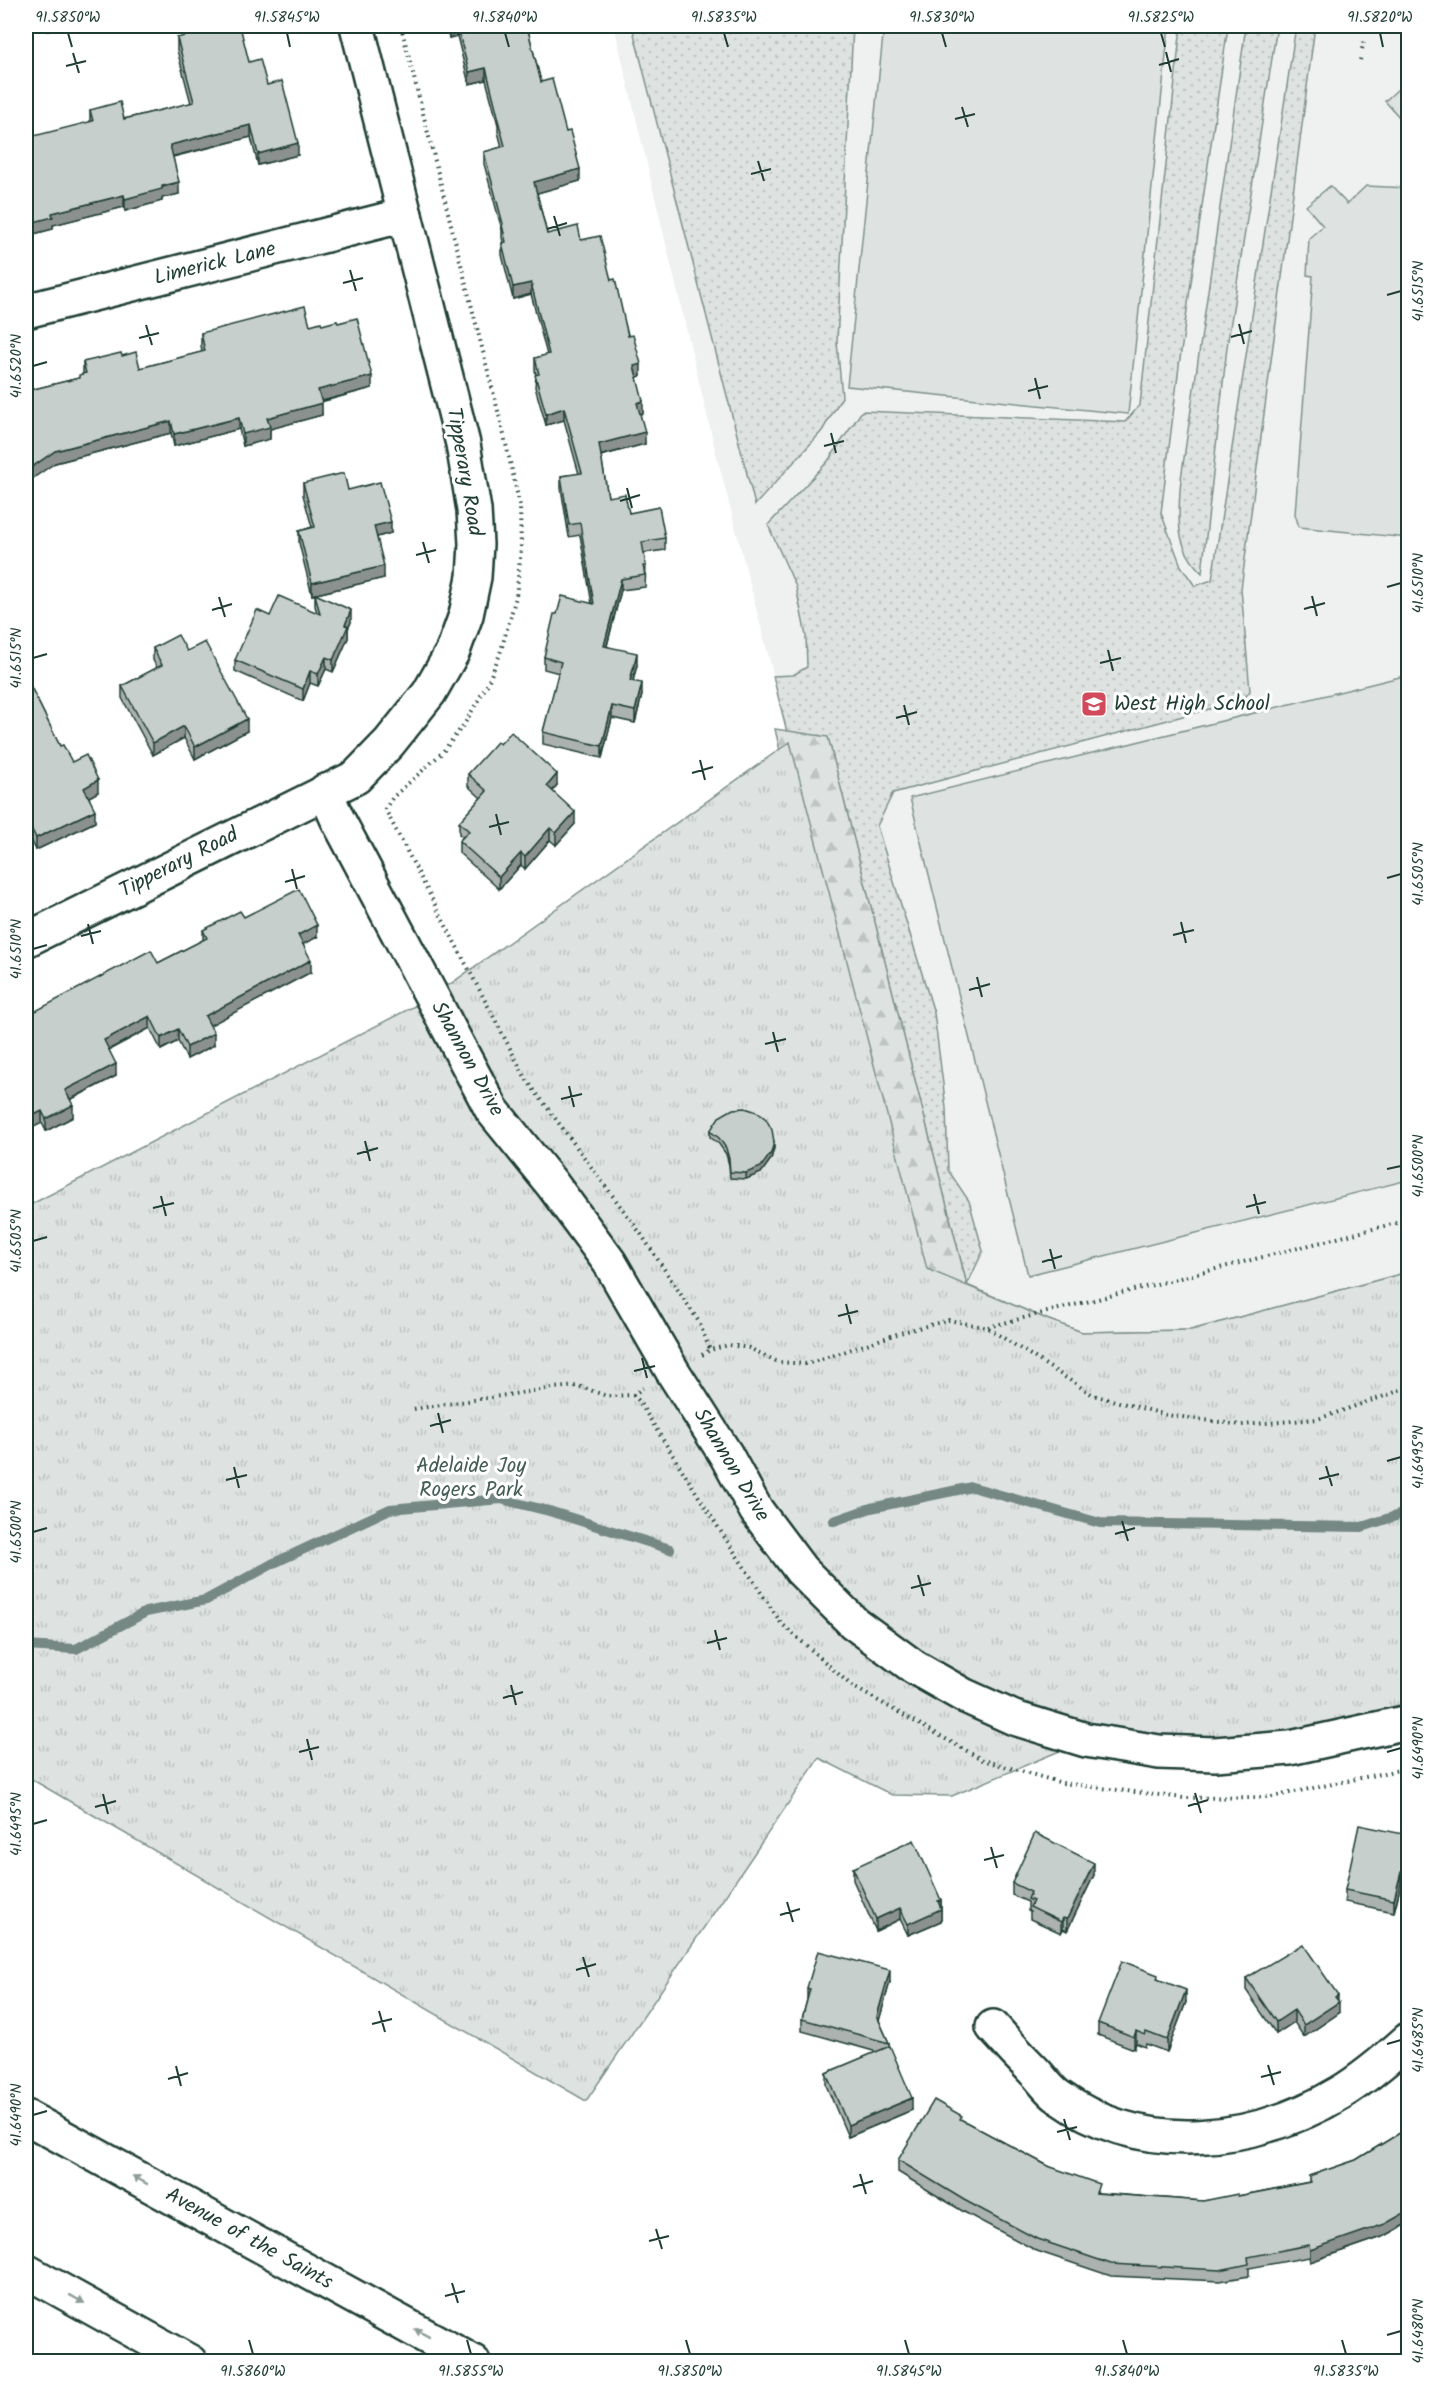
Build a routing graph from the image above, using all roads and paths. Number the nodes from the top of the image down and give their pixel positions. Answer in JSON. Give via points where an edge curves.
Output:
{"nodes":[{"id":1,"x":357,"y":26,"type":"edge"},
{"id":2,"x":1364,"y":41,"type":"dead end"},
{"id":3,"x":1361,"y":55,"type":"dead end"},
{"id":4,"x":405,"y":215,"type":"junction"},
{"id":5,"x":26,"y":311,"type":"edge"},
{"id":6,"x":325,"y":791,"type":"junction"},
{"id":7,"x":385,"y":809,"type":"dead end"},
{"id":8,"x":26,"y":940,"type":"edge"},
{"id":9,"x":1408,"y":1220,"type":"edge"},
{"id":10,"x":988,"y":1328,"type":"junction"},
{"id":11,"x":1408,"y":1386,"type":"edge"},
{"id":12,"x":633,"y":1395,"type":"dead end"},
{"id":13,"x":414,"y":1409,"type":"dead end"},
{"id":14,"x":1408,"y":1722,"type":"edge"},
{"id":15,"x":993,"y":2027,"type":"dead end"},
{"id":16,"x":1408,"y":2040,"type":"edge"},
{"id":17,"x":26,"y":2117,"type":"edge"},
{"id":18,"x":26,"y":2271,"type":"edge"},
{"id":19,"x":190,"y":2361,"type":"edge"},
{"id":20,"x":473,"y":2361,"type":"edge"}],
"edges":[{"from":1,"to":4,"type":"main road","name":"Tipperary Road"},
{"from":2,"to":3,"type":"path"},
{"from":4,"to":5,"type":"main road","name":"Limerick Lane"},
{"from":4,"to":6,"type":"main road","name":"Tipperary Road","via":[[463,444],[474,510],[474,578],[453,651],[429,693],[356,777]]},
{"from":6,"to":8,"type":"main road","name":"Tipperary Road"},
{"from":6,"to":14,"type":"main road","name":"Shannon Drive","via":[[492,1110],[610,1263],[756,1510],[801,1570],[854,1623],[914,1667],[963,1695],[1014,1718],[1086,1740],[1160,1752],[1215,1754],[1290,1748]]},
{"from":7,"to":10,"type":"path","via":[[526,1079],[641,1234],[699,1322],[710,1350],[739,1346],[778,1362],[807,1364],[949,1320]]},
{"from":9,"to":10,"type":"path"},
{"from":10,"to":11,"type":"path","via":[[1094,1395],[1167,1415],[1242,1425],[1318,1419]]},
{"from":12,"to":13,"type":"path","via":[[607,1396],[578,1386]]},
{"from":15,"to":16,"type":"main road","via":[[1057,2096],[1078,2109],[1107,2123],[1153,2135],[1201,2138],[1241,2133],[1297,2115],[1340,2094],[1379,2067]]},
{"from":20,"to":17,"type":"main road","name":"Avenue of the Saints","one_way":true},
{"from":18,"to":19,"type":"main road","one_way":true}]}
